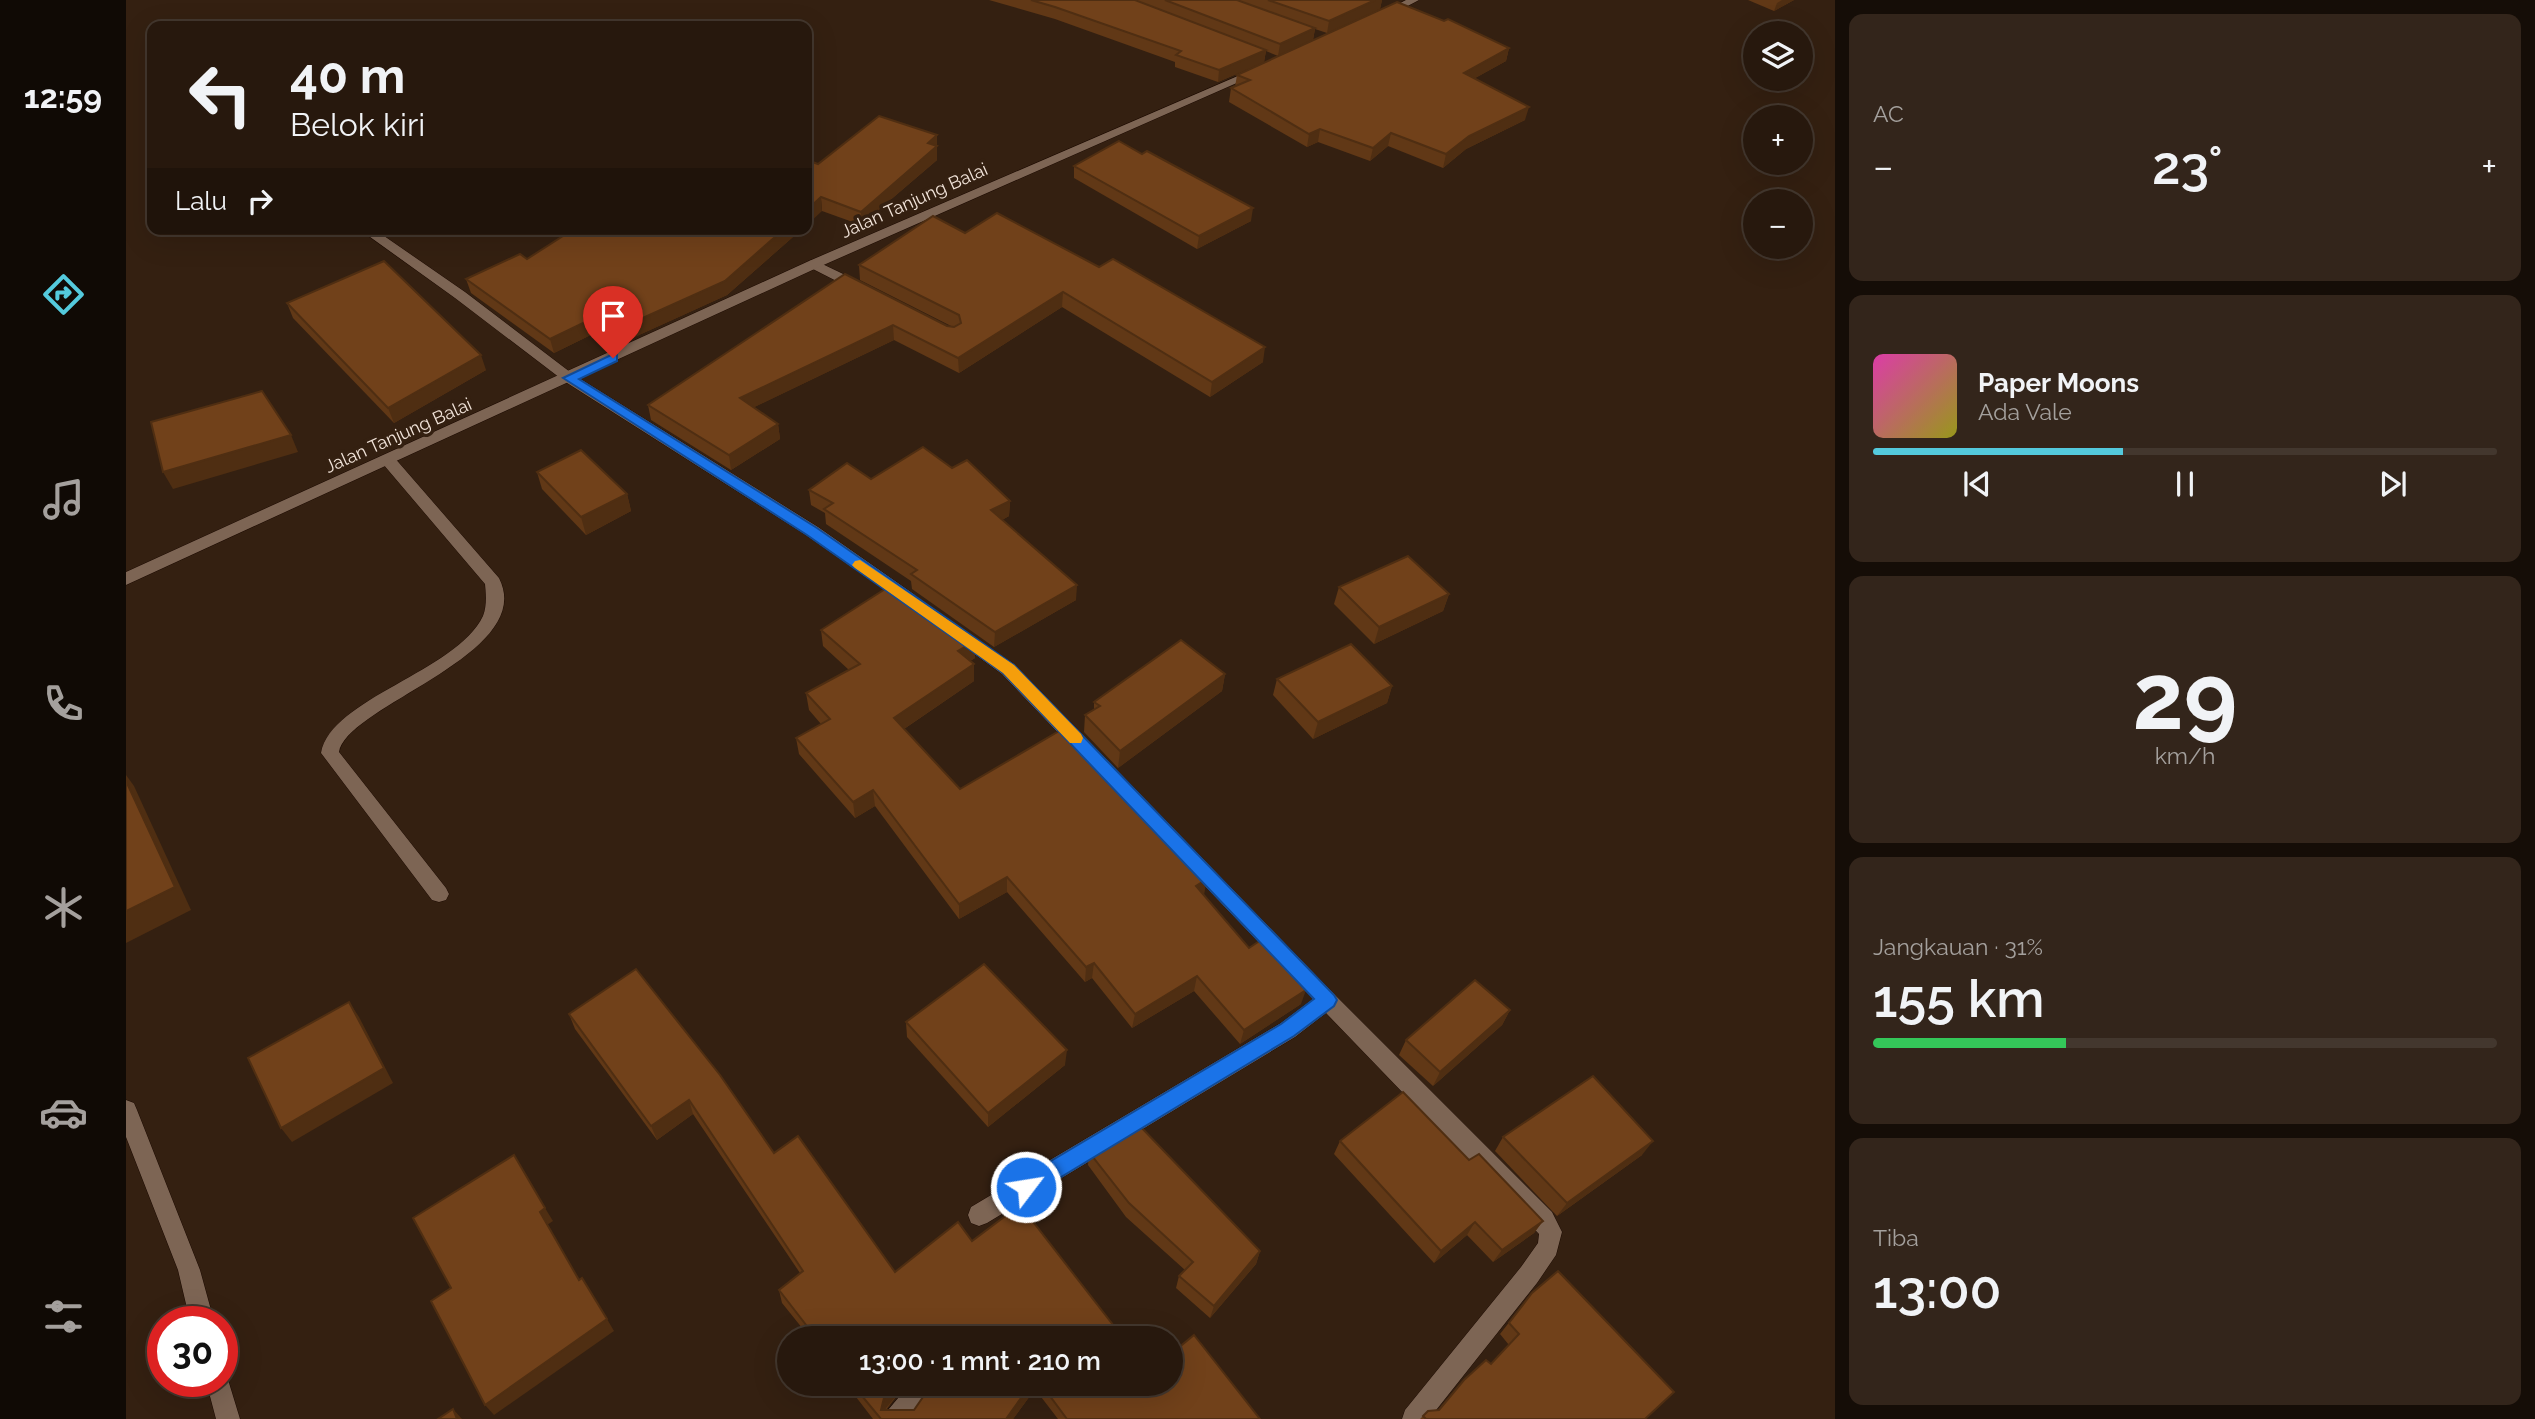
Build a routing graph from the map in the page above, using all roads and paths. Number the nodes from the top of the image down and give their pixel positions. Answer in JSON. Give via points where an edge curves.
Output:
{"nodes":[{"id":1,"x":1415,"y":0,"type":"edge"},
{"id":2,"x":1365,"y":23,"type":"edge"},
{"id":3,"x":1267,"y":67,"type":"edge"},
{"id":4,"x":374,"y":235,"type":"edge"},
{"id":5,"x":814,"y":264,"type":"junction"},
{"id":6,"x":872,"y":294,"type":"edge"},
{"id":7,"x":569,"y":378,"type":"junction"},
{"id":8,"x":388,"y":460,"type":"junction"},
{"id":9,"x":126,"y":579,"type":"edge"},
{"id":10,"x":921,"y":608,"type":"edge"},
{"id":11,"x":943,"y":623,"type":"edge"},
{"id":12,"x":439,"y":894,"type":"dead end"},
{"id":13,"x":1327,"y":1000,"type":"junction"},
{"id":14,"x":126,"y":1110,"type":"edge"},
{"id":15,"x":979,"y":1215,"type":"dead end"},
{"id":16,"x":198,"y":1306,"type":"edge"},
{"id":17,"x":916,"y":1396,"type":"edge"},
{"id":18,"x":222,"y":1397,"type":"edge"},
{"id":19,"x":228,"y":1419,"type":"edge"},
{"id":20,"x":897,"y":1419,"type":"edge"},
{"id":21,"x":1414,"y":1419,"type":"edge"}],
"edges":[{"from":1,"to":2,"type":"street"},
{"from":3,"to":5,"type":"street","name":"Jalan Tanjung Balai"},
{"from":4,"to":7,"type":"street"},
{"from":5,"to":6,"type":"street"},
{"from":5,"to":7,"type":"street","name":"Jalan Tanjung Balai"},
{"from":7,"to":8,"type":"street","name":"Jalan Tanjung Balai"},
{"from":7,"to":10,"type":"street","via":[[812,531]]},
{"from":8,"to":9,"type":"street","name":"Jalan Tanjung Balai"},
{"from":8,"to":12,"type":"street","via":[[493,582],[496,602],[488,622],[464,648],[346,725],[332,741],[330,753]]},
{"from":11,"to":13,"type":"street","via":[[1008,669]]},
{"from":13,"to":15,"type":"street","via":[[1288,1030]]},
{"from":13,"to":21,"type":"street","via":[[1551,1232],[1548,1247],[1530,1275]]},
{"from":14,"to":16,"type":"street","via":[[189,1270]]},
{"from":17,"to":20,"type":"street"},
{"from":18,"to":19,"type":"street"}]}
